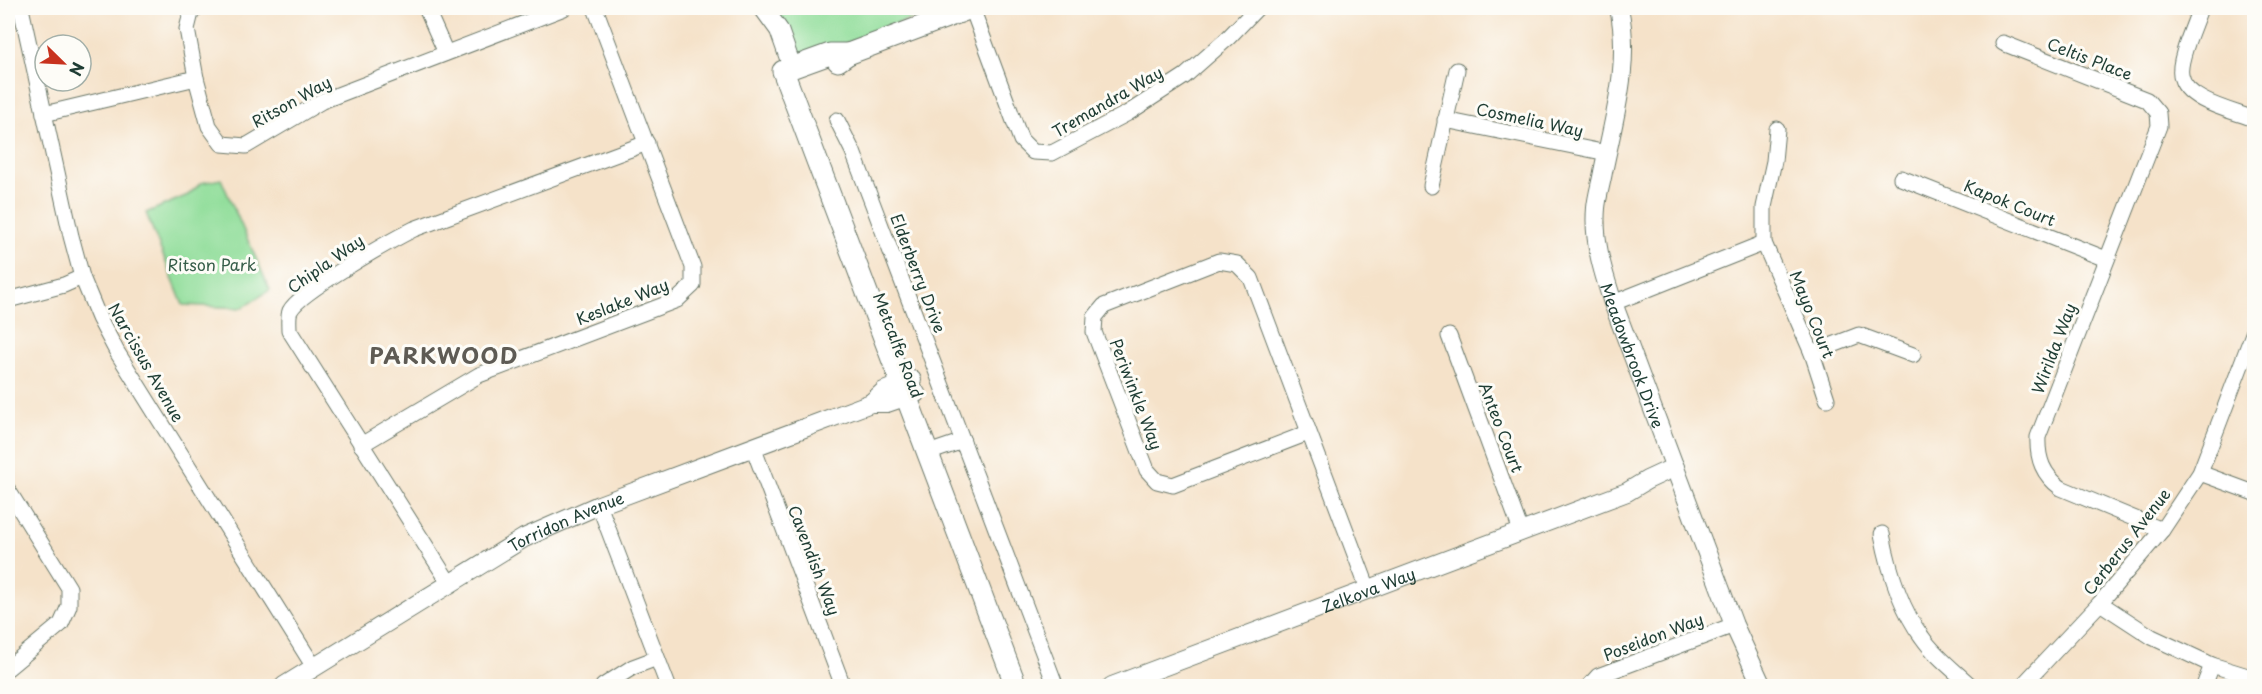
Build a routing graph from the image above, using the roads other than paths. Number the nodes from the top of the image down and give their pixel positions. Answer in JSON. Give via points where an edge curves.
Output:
{"nodes":[{"id":1,"x":21,"y":8,"type":"edge"},
{"id":2,"x":196,"y":8,"type":"edge"},
{"id":3,"x":426,"y":8,"type":"edge"},
{"id":4,"x":564,"y":8,"type":"edge"},
{"id":5,"x":595,"y":8,"type":"edge"},
{"id":6,"x":762,"y":8,"type":"edge"},
{"id":7,"x":972,"y":8,"type":"edge"},
{"id":8,"x":1257,"y":8,"type":"edge"},
{"id":9,"x":1619,"y":8,"type":"edge"},
{"id":10,"x":2200,"y":8,"type":"edge"},
{"id":11,"x":2003,"y":43,"type":"dead end"},
{"id":12,"x":446,"y":53,"type":"junction"},
{"id":13,"x":1457,"y":70,"type":"dead end"},
{"id":14,"x":790,"y":75,"type":"junction"},
{"id":15,"x":196,"y":78,"type":"junction"},
{"id":16,"x":2158,"y":113,"type":"joint"},
{"id":17,"x":44,"y":114,"type":"junction"},
{"id":18,"x":2254,"y":119,"type":"edge"},
{"id":19,"x":837,"y":120,"type":"dead end"},
{"id":20,"x":1445,"y":120,"type":"junction"},
{"id":21,"x":1777,"y":129,"type":"dead end"},
{"id":22,"x":647,"y":143,"type":"junction"},
{"id":23,"x":1607,"y":153,"type":"junction"},
{"id":24,"x":1901,"y":178,"type":"dead end"},
{"id":25,"x":1431,"y":186,"type":"dead end"},
{"id":26,"x":1764,"y":243,"type":"junction"},
{"id":27,"x":2106,"y":259,"type":"junction"},
{"id":28,"x":82,"y":277,"type":"junction"},
{"id":29,"x":8,"y":300,"type":"edge"},
{"id":30,"x":1613,"y":303,"type":"junction"},
{"id":31,"x":2254,"y":330,"type":"edge"},
{"id":32,"x":1449,"y":336,"type":"dead end"},
{"id":33,"x":1812,"y":353,"type":"junction"},
{"id":34,"x":1913,"y":355,"type":"dead end"},
{"id":35,"x":909,"y":388,"type":"junction"},
{"id":36,"x":1827,"y":399,"type":"dead end"},
{"id":37,"x":1308,"y":433,"type":"junction"},
{"id":38,"x":963,"y":441,"type":"junction"},
{"id":39,"x":361,"y":445,"type":"junction"},
{"id":40,"x":753,"y":447,"type":"junction"},
{"id":41,"x":933,"y":451,"type":"junction"},
{"id":42,"x":1677,"y":473,"type":"junction"},
{"id":43,"x":2200,"y":473,"type":"junction"},
{"id":44,"x":8,"y":490,"type":"edge"},
{"id":45,"x":2254,"y":493,"type":"edge"},
{"id":46,"x":599,"y":505,"type":"junction"},
{"id":47,"x":2162,"y":530,"type":"junction"},
{"id":48,"x":1521,"y":531,"type":"junction"},
{"id":49,"x":1882,"y":534,"type":"dead end"},
{"id":50,"x":450,"y":584,"type":"junction"},
{"id":51,"x":1368,"y":589,"type":"junction"},
{"id":52,"x":2100,"y":603,"type":"junction"},
{"id":53,"x":1734,"y":625,"type":"junction"},
{"id":54,"x":657,"y":658,"type":"junction"},
{"id":55,"x":2212,"y":665,"type":"junction"},
{"id":56,"x":314,"y":667,"type":"junction"},
{"id":57,"x":8,"y":668,"type":"edge"},
{"id":58,"x":2254,"y":678,"type":"edge"},
{"id":59,"x":1055,"y":684,"type":"dead end"},
{"id":60,"x":284,"y":687,"type":"edge"},
{"id":61,"x":603,"y":687,"type":"edge"},
{"id":62,"x":668,"y":687,"type":"edge"},
{"id":63,"x":843,"y":687,"type":"edge"},
{"id":64,"x":1016,"y":687,"type":"edge"},
{"id":65,"x":1028,"y":687,"type":"edge"},
{"id":66,"x":1112,"y":687,"type":"edge"},
{"id":67,"x":1589,"y":687,"type":"edge"},
{"id":68,"x":1762,"y":687,"type":"edge"},
{"id":69,"x":1971,"y":687,"type":"edge"},
{"id":70,"x":2022,"y":687,"type":"edge"},
{"id":71,"x":2204,"y":687,"type":"edge"}],
"edges":[{"from":1,"to":17,"type":"street","name":"Narcissus Avenue"},
{"from":2,"to":15,"type":"street","name":"Ritson Way","via":[[187,28]]},
{"from":3,"to":12,"type":"street"},
{"from":4,"to":12,"type":"street","name":"Ritson Way"},
{"from":5,"to":22,"type":"street","name":"Keslake Way"},
{"from":6,"to":14,"type":"street","name":"Metcalfe Road"},
{"from":7,"to":8,"type":"street","name":"Tremandra Way","via":[[1021,140],[1033,152],[1052,153],[1128,113],[1185,76]]},
{"from":7,"to":14,"type":"main road","via":[[848,54],[830,54]]},
{"from":9,"to":23,"type":"street","name":"Meadowbrook Drive","via":[[1624,62]]},
{"from":10,"to":18,"type":"street","via":[[2181,64],[2184,85],[2200,99]]},
{"from":11,"to":16,"type":"street","name":"Celtis Place","via":[[2147,100]]},
{"from":12,"to":15,"type":"street","name":"Ritson Way","via":[[322,101],[246,146],[222,144],[209,126]]},
{"from":13,"to":20,"type":"street"},
{"from":14,"to":35,"type":"main road","name":"Metcalfe Road"},
{"from":15,"to":17,"type":"street"},
{"from":16,"to":27,"type":"street","name":"Wirilda Way","via":[[2159,126]]},
{"from":17,"to":28,"type":"street","name":"Narcissus Avenue"},
{"from":19,"to":38,"type":"street","name":"Elderberry Drive","via":[[853,152]]},
{"from":20,"to":23,"type":"street","name":"Cosmelia Way"},
{"from":20,"to":25,"type":"street"},
{"from":21,"to":26,"type":"street","name":"Mayo Court","via":[[1764,207]]},
{"from":22,"to":39,"type":"street","name":"Keslake Way","via":[[693,267],[693,285],[677,300],[479,375]]},
{"from":22,"to":39,"type":"street","name":"Chipla Way","via":[[414,229],[386,242],[304,296],[290,311],[289,330]]},
{"from":23,"to":30,"type":"street","name":"Meadowbrook Drive","via":[[1596,208],[1596,236]]},
{"from":24,"to":27,"type":"street","name":"Kapok Court"},
{"from":26,"to":30,"type":"street"},
{"from":26,"to":33,"type":"street","name":"Mayo Court"},
{"from":27,"to":47,"type":"street","name":"Wirilda Way","via":[[2038,437],[2037,454],[2050,480],[2061,488]]},
{"from":28,"to":29,"type":"street"},
{"from":28,"to":56,"type":"street","name":"Narcissus Avenue","via":[[117,352]]},
{"from":30,"to":42,"type":"street","name":"Meadowbrook Drive"},
{"from":31,"to":43,"type":"street","name":"Cerberus Avenue"},
{"from":32,"to":48,"type":"street","name":"Anteo Court"},
{"from":33,"to":34,"type":"street","via":[[1859,335]]},
{"from":33,"to":36,"type":"street","name":"Mayo Court"},
{"from":35,"to":40,"type":"street","name":"Torridon Avenue","via":[[884,391],[871,403]]},
{"from":35,"to":41,"type":"main road","name":"Metcalfe Road"},
{"from":37,"to":37,"type":"street","name":"Periwinkle Way","via":[[1251,278],[1236,264],[1219,261],[1104,306],[1095,317],[1094,332],[1147,470],[1157,481],[1173,485]]},
{"from":37,"to":51,"type":"street","name":"Periwinkle Way"},
{"from":38,"to":41,"type":"street"},
{"from":38,"to":59,"type":"street","name":"Elderberry Drive"},
{"from":39,"to":50,"type":"street","name":"Chipla Way"},
{"from":40,"to":46,"type":"street","name":"Torridon Avenue"},
{"from":40,"to":63,"type":"street","name":"Cavendish Way"},
{"from":41,"to":64,"type":"main road","name":"Metcalfe Road"},
{"from":41,"to":65,"type":"main road","name":"Metcalfe Road"},
{"from":42,"to":48,"type":"street","name":"Zelkova Way","via":[[1651,488],[1626,492]]},
{"from":42,"to":53,"type":"street","name":"Meadowbrook Drive"},
{"from":43,"to":45,"type":"street"},
{"from":43,"to":47,"type":"street","name":"Cerberus Avenue"},
{"from":44,"to":57,"type":"street","via":[[69,588],[69,606],[61,624]]},
{"from":46,"to":50,"type":"street","name":"Torridon Avenue","via":[[524,538]]},
{"from":46,"to":54,"type":"street"},
{"from":47,"to":52,"type":"street","name":"Cerberus Avenue"},
{"from":48,"to":51,"type":"street","name":"Zelkova Way"},
{"from":49,"to":69,"type":"street","via":[[1888,565],[1907,615],[1923,639]]},
{"from":50,"to":56,"type":"street","name":"Torridon Avenue"},
{"from":51,"to":66,"type":"street","name":"Zelkova Way"},
{"from":52,"to":55,"type":"street","via":[[2152,638]]},
{"from":52,"to":70,"type":"street","name":"Cerberus Avenue"},
{"from":53,"to":67,"type":"street","name":"Poseidon Way","via":[[1598,676]]},
{"from":53,"to":68,"type":"street","name":"Meadowbrook Drive"},
{"from":54,"to":61,"type":"street","via":[[633,667]]},
{"from":54,"to":62,"type":"street"},
{"from":55,"to":58,"type":"street"},
{"from":55,"to":71,"type":"street"},
{"from":56,"to":60,"type":"street","name":"Torridon Avenue"}]}
